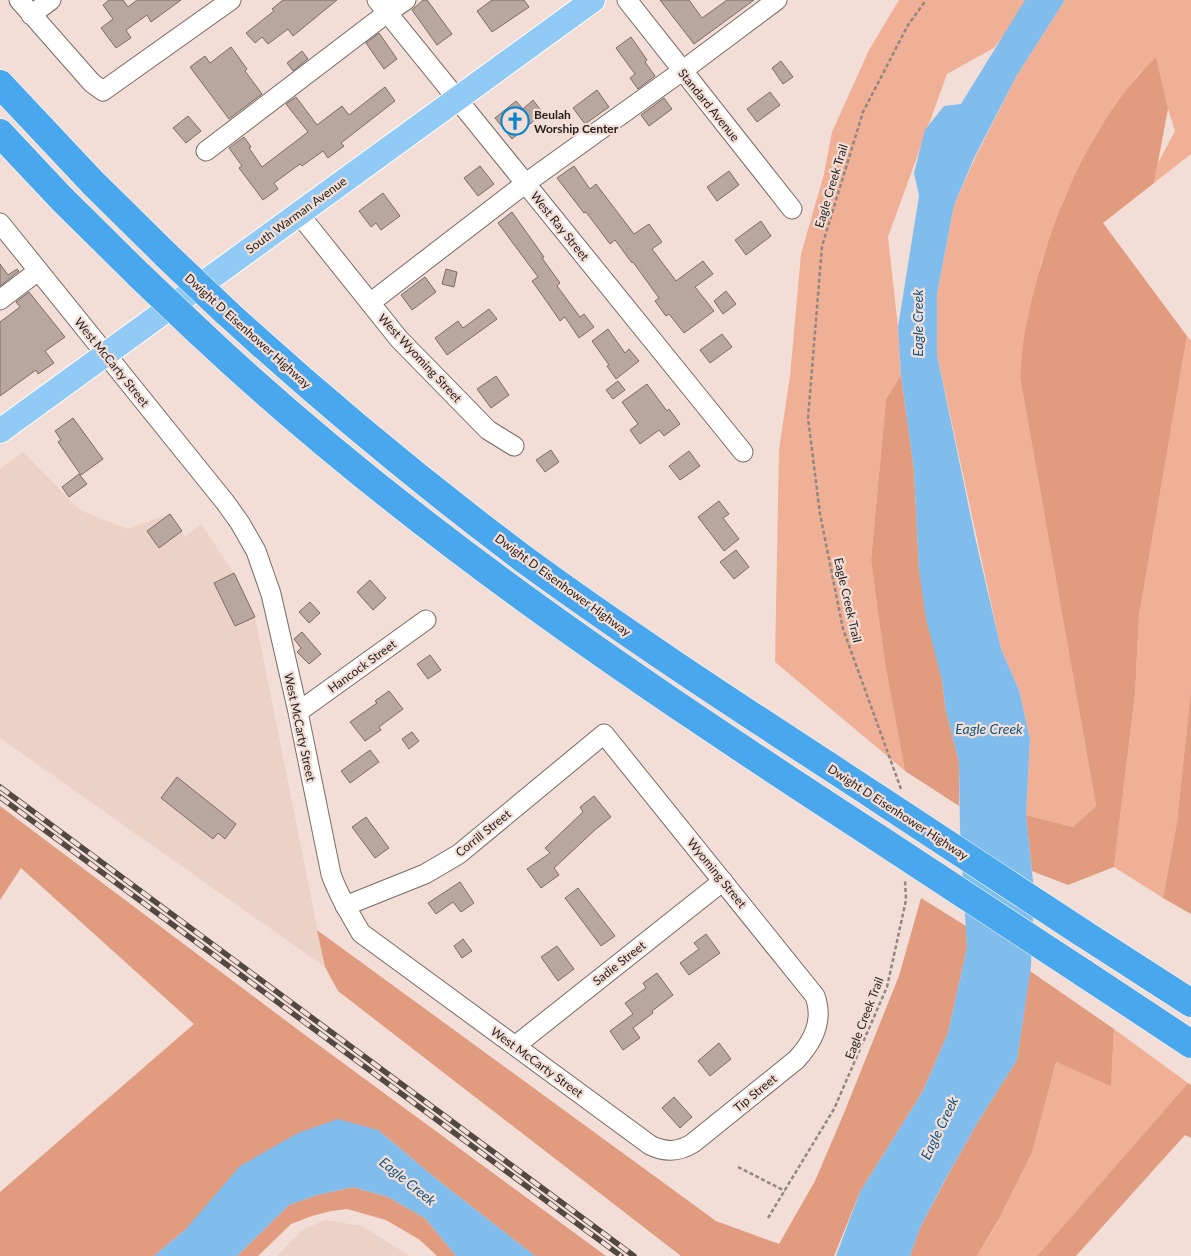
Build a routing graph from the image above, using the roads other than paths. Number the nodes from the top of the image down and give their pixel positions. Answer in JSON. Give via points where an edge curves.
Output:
{"nodes":[{"id":1,"x":19,"y":0,"type":"edge"},
{"id":2,"x":52,"y":0,"type":"edge"},
{"id":3,"x":231,"y":0,"type":"edge"},
{"id":4,"x":406,"y":0,"type":"edge"},
{"id":5,"x":593,"y":0,"type":"edge"},
{"id":6,"x":627,"y":0,"type":"edge"},
{"id":7,"x":777,"y":0,"type":"edge"},
{"id":8,"x":382,"y":6,"type":"edge"},
{"id":9,"x":31,"y":15,"type":"junction"},
{"id":10,"x":682,"y":71,"type":"junction"},
{"id":11,"x":0,"y":84,"type":"edge"},
{"id":12,"x":457,"y":98,"type":"junction"},
{"id":13,"x":0,"y":133,"type":"edge"},
{"id":14,"x":206,"y":151,"type":"dead end"},
{"id":15,"x":526,"y":183,"type":"junction"},
{"id":16,"x":792,"y":209,"type":"dead end"},
{"id":17,"x":299,"y":214,"type":"junction"},
{"id":18,"x":0,"y":223,"type":"edge"},
{"id":19,"x":38,"y":271,"type":"junction"},
{"id":20,"x":0,"y":300,"type":"edge"},
{"id":21,"x":370,"y":303,"type":"junction"},
{"id":22,"x":106,"y":354,"type":"junction"},
{"id":23,"x":0,"y":432,"type":"edge"},
{"id":24,"x":514,"y":446,"type":"dead end"},
{"id":25,"x":743,"y":452,"type":"dead end"},
{"id":26,"x":426,"y":620,"type":"dead end"},
{"id":27,"x":298,"y":712,"type":"junction"},
{"id":28,"x":604,"y":734,"type":"joint"},
{"id":29,"x":723,"y":881,"type":"junction"},
{"id":30,"x":345,"y":906,"type":"junction"},
{"id":31,"x":1191,"y":1004,"type":"edge"},
{"id":32,"x":818,"y":1018,"type":"joint"},
{"id":33,"x":1191,"y":1044,"type":"edge"},
{"id":34,"x":514,"y":1046,"type":"junction"},
{"id":35,"x":672,"y":1151,"type":"joint"}],
"edges":[{"from":1,"to":9,"type":"street"},
{"from":2,"to":9,"type":"street"},
{"from":3,"to":9,"type":"street","via":[[103,91]]},
{"from":4,"to":8,"type":"street"},
{"from":5,"to":12,"type":"main road","name":"South Warman Avenue"},
{"from":6,"to":10,"type":"street","name":"Standard Avenue"},
{"from":7,"to":10,"type":"street"},
{"from":8,"to":12,"type":"street","name":"West Ray Street"},
{"from":8,"to":14,"type":"street"},
{"from":10,"to":15,"type":"street"},
{"from":10,"to":16,"type":"street","name":"Standard Avenue"},
{"from":11,"to":31,"type":"highway","name":"Dwight D Eisenhower Highway","bridge":true,"via":[[100,190],[225,312],[389,454],[525,560],[649,647],[890,797],[1081,932]]},
{"from":12,"to":15,"type":"street","name":"West Ray Street"},
{"from":12,"to":17,"type":"main road","name":"South Warman Avenue"},
{"from":13,"to":33,"type":"highway","bridge":true,"via":[[140,276],[274,400],[382,491],[524,600]]},
{"from":15,"to":21,"type":"street"},
{"from":15,"to":25,"type":"street","name":"West Ray Street"},
{"from":17,"to":21,"type":"street","name":"West Wyoming Street"},
{"from":17,"to":22,"type":"main road","name":"South Warman Avenue"},
{"from":18,"to":19,"type":"street","name":"West McCarty Street"},
{"from":19,"to":20,"type":"street"},
{"from":19,"to":22,"type":"street","name":"West McCarty Street"},
{"from":21,"to":24,"type":"street","name":"West Wyoming Street","via":[[399,338],[488,430]]},
{"from":22,"to":23,"type":"main road","name":"South Warman Avenue"},
{"from":22,"to":27,"type":"street","name":"West McCarty Street","via":[[247,534],[271,594]]},
{"from":26,"to":27,"type":"street","name":"Hancock Street"},
{"from":27,"to":30,"type":"street","name":"West McCarty Street","via":[[331,874]]},
{"from":28,"to":29,"type":"street","name":"Wyoming Street"},
{"from":28,"to":30,"type":"street","name":"Corrill Street","via":[[459,854],[425,874]]},
{"from":29,"to":32,"type":"street","name":"Wyoming Street","via":[[815,996]]},
{"from":29,"to":34,"type":"street","name":"Sadie Street"},
{"from":30,"to":34,"type":"street","name":"West McCarty Street","via":[[361,933]]},
{"from":32,"to":35,"type":"street","name":"Tip Street","via":[[808,1048],[796,1060],[693,1143]]},
{"from":34,"to":35,"type":"street","name":"West McCarty Street","via":[[650,1146]]}]}
